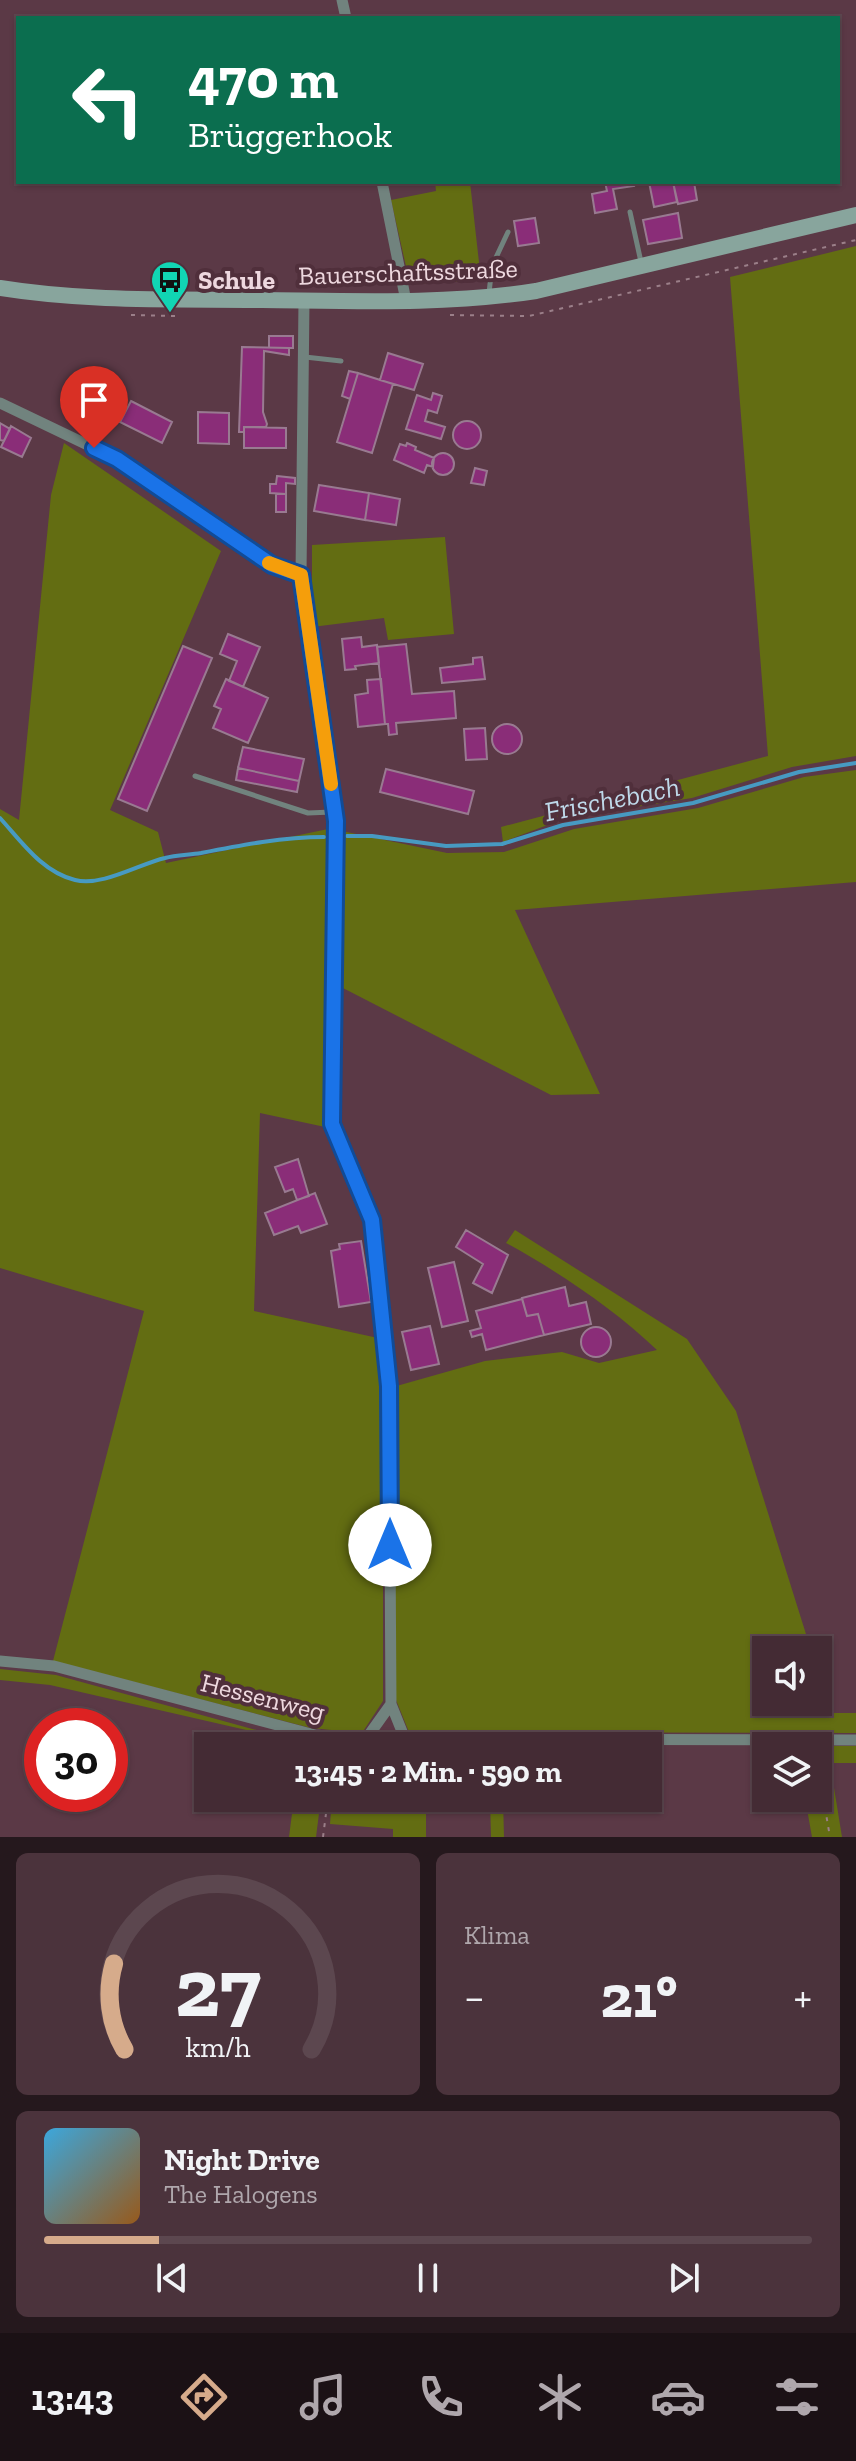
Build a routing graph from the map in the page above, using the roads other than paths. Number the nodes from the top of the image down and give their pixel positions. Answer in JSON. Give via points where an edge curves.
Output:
{"nodes":[{"id":1,"x":382,"y":184,"type":"edge"},
{"id":2,"x":630,"y":212,"type":"dead end"},
{"id":3,"x":856,"y":215,"type":"edge"},
{"id":4,"x":508,"y":232,"type":"dead end"},
{"id":5,"x":643,"y":266,"type":"junction"},
{"id":6,"x":0,"y":288,"type":"edge"},
{"id":7,"x":489,"y":298,"type":"junction"},
{"id":8,"x":304,"y":300,"type":"junction"},
{"id":9,"x":406,"y":301,"type":"junction"},
{"id":10,"x":304,"y":357,"type":"junction"},
{"id":11,"x":341,"y":361,"type":"dead end"},
{"id":12,"x":0,"y":403,"type":"edge"},
{"id":13,"x":301,"y":575,"type":"junction"},
{"id":14,"x":195,"y":776,"type":"dead end"},
{"id":15,"x":335,"y":812,"type":"junction"},
{"id":16,"x":0,"y":1661,"type":"edge"},
{"id":17,"x":391,"y":1704,"type":"junction"},
{"id":18,"x":304,"y":1732,"type":"edge"},
{"id":19,"x":371,"y":1732,"type":"edge"},
{"id":20,"x":402,"y":1732,"type":"edge"},
{"id":21,"x":662,"y":1740,"type":"edge"},
{"id":22,"x":856,"y":1740,"type":"edge"}],
"edges":[{"from":1,"to":9,"type":"street"},
{"from":2,"to":5,"type":"lane"},
{"from":3,"to":5,"type":"street","name":"Bauerschaftsstraße"},
{"from":4,"to":7,"type":"lane","via":[[492,266]]},
{"from":5,"to":7,"type":"street","name":"Bauerschaftsstraße"},
{"from":6,"to":8,"type":"street","name":"Bauerschaftsstraße","via":[[153,299]]},
{"from":7,"to":9,"type":"street","name":"Bauerschaftsstraße"},
{"from":8,"to":9,"type":"street","name":"Bauerschaftsstraße"},
{"from":8,"to":10,"type":"street"},
{"from":10,"to":11,"type":"lane"},
{"from":10,"to":13,"type":"street"},
{"from":12,"to":13,"type":"street","via":[[117,459],[272,565]]},
{"from":13,"to":15,"type":"street"},
{"from":14,"to":15,"type":"lane","via":[[308,813]]},
{"from":15,"to":17,"type":"street","via":[[332,1124],[372,1220],[389,1386]]},
{"from":16,"to":18,"type":"street","name":"Hessenweg","via":[[54,1666]]},
{"from":17,"to":19,"type":"street"},
{"from":17,"to":20,"type":"street"},
{"from":21,"to":22,"type":"street","name":"Hessenweg"}]}
